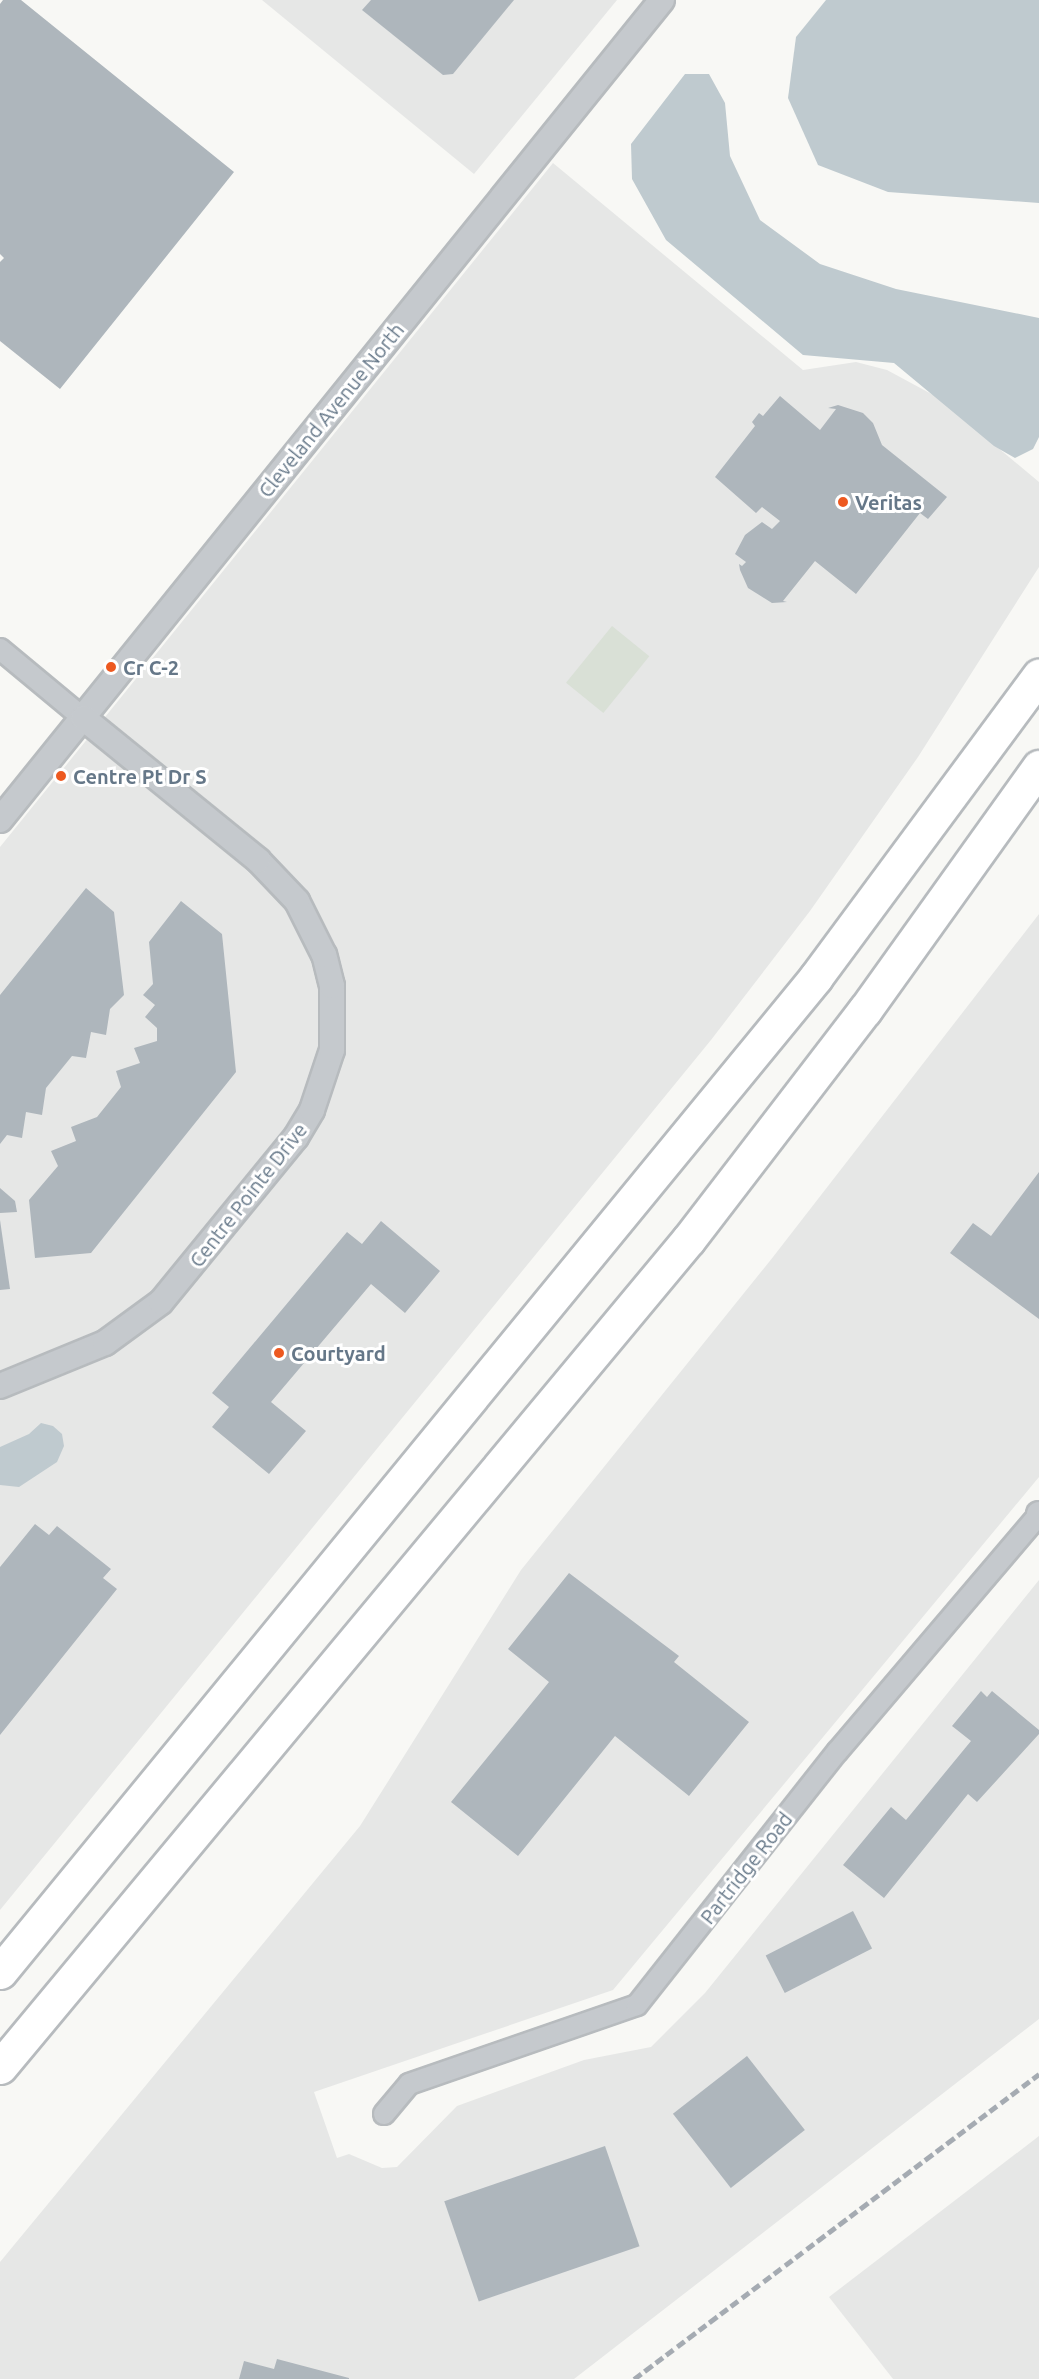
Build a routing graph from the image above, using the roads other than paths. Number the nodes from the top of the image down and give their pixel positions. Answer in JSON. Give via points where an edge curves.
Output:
{"nodes":[{"id":1,"x":662,"y":0,"type":"edge"},
{"id":2,"x":0,"y":649,"type":"edge"},
{"id":3,"x":1039,"y":676,"type":"edge"},
{"id":4,"x":83,"y":718,"type":"junction"},
{"id":5,"x":1039,"y":767,"type":"edge"},
{"id":6,"x":0,"y":820,"type":"edge"},
{"id":7,"x":0,"y":1386,"type":"edge"},
{"id":8,"x":1038,"y":1516,"type":"edge"},
{"id":9,"x":0,"y":1972,"type":"edge"},
{"id":10,"x":0,"y":2067,"type":"edge"},
{"id":11,"x":384,"y":2114,"type":"dead end"}],
"edges":[{"from":1,"to":4,"type":"street","name":"Cleveland Avenue North"},
{"from":2,"to":4,"type":"street"},
{"from":3,"to":9,"type":"highway","via":[[816,977]]},
{"from":4,"to":6,"type":"street","name":"Cleveland Avenue North"},
{"from":4,"to":7,"type":"street","name":"Centre Pointe Drive","via":[[258,860],[297,901],[324,955],[332,986],[332,1050],[312,1110],[296,1137],[161,1302],[105,1343]]},
{"from":5,"to":10,"type":"highway","via":[[865,1010],[689,1239]]},
{"from":8,"to":11,"type":"street","name":"Partridge Road","via":[[837,1752],[638,2005],[409,2084]]}]}
